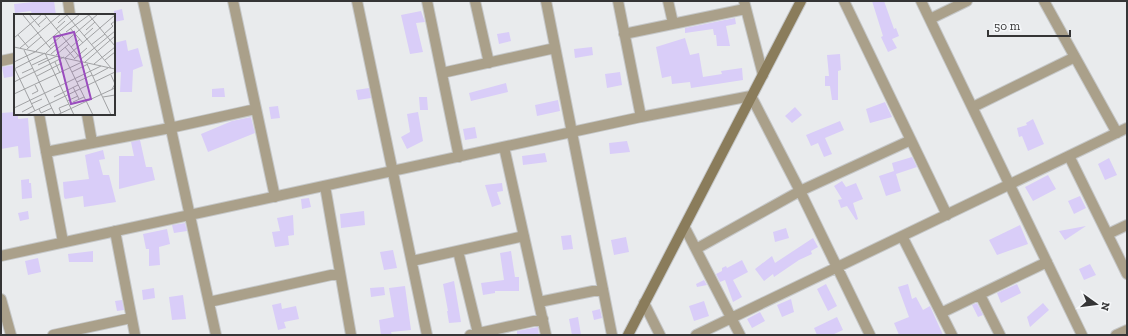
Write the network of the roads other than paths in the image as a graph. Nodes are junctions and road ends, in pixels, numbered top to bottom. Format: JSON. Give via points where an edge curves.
{"nodes":[{"id":1,"x":68,"y":1,"type":"edge"},
{"id":2,"x":143,"y":1,"type":"edge"},
{"id":3,"x":233,"y":1,"type":"edge"},
{"id":4,"x":357,"y":1,"type":"edge"},
{"id":5,"x":427,"y":1,"type":"edge"},
{"id":6,"x":475,"y":1,"type":"edge"},
{"id":7,"x":546,"y":1,"type":"edge"},
{"id":8,"x":618,"y":1,"type":"edge"},
{"id":9,"x":668,"y":1,"type":"edge"},
{"id":10,"x":802,"y":1,"type":"edge"},
{"id":11,"x":844,"y":1,"type":"edge"},
{"id":12,"x":921,"y":1,"type":"edge"},
{"id":13,"x":967,"y":1,"type":"edge"},
{"id":14,"x":1044,"y":1,"type":"edge"},
{"id":15,"x":744,"y":5,"type":"edge"},
{"id":16,"x":70,"y":14,"type":"edge"},
{"id":17,"x":930,"y":18,"type":"junction"},
{"id":18,"x":672,"y":23,"type":"junction"},
{"id":19,"x":624,"y":34,"type":"junction"},
{"id":20,"x":555,"y":48,"type":"junction"},
{"id":21,"x":1075,"y":57,"type":"junction"},
{"id":22,"x":14,"y":58,"type":"edge"},
{"id":23,"x":1,"y":61,"type":"edge"},
{"id":24,"x":489,"y":63,"type":"junction"},
{"id":25,"x":442,"y":73,"type":"junction"},
{"id":26,"x":763,"y":75,"type":"junction"},
{"id":27,"x":751,"y":96,"type":"junction"},
{"id":28,"x":973,"y":107,"type":"junction"},
{"id":29,"x":256,"y":109,"type":"junction"},
{"id":30,"x":39,"y":115,"type":"edge"},
{"id":31,"x":87,"y":115,"type":"edge"},
{"id":32,"x":641,"y":117,"type":"junction"},
{"id":33,"x":170,"y":128,"type":"junction"},
{"id":34,"x":1127,"y":128,"type":"edge"},
{"id":35,"x":572,"y":131,"type":"junction"},
{"id":36,"x":1117,"y":133,"type":"junction"},
{"id":37,"x":911,"y":140,"type":"junction"},
{"id":38,"x":92,"y":142,"type":"junction"},
{"id":39,"x":504,"y":147,"type":"junction"},
{"id":40,"x":46,"y":152,"type":"junction"},
{"id":41,"x":459,"y":156,"type":"junction"},
{"id":42,"x":1069,"y":156,"type":"junction"},
{"id":43,"x":393,"y":171,"type":"junction"},
{"id":44,"x":1011,"y":184,"type":"junction"},
{"id":45,"x":325,"y":186,"type":"junction"},
{"id":46,"x":800,"y":190,"type":"junction"},
{"id":47,"x":275,"y":197,"type":"junction"},
{"id":48,"x":190,"y":215,"type":"junction"},
{"id":49,"x":947,"y":215,"type":"junction"},
{"id":50,"x":1127,"y":225,"type":"edge"},
{"id":51,"x":685,"y":228,"type":"junction"},
{"id":52,"x":115,"y":231,"type":"junction"},
{"id":53,"x":1108,"y":234,"type":"junction"},
{"id":54,"x":524,"y":236,"type":"junction"},
{"id":55,"x":902,"y":236,"type":"junction"},
{"id":56,"x":63,"y":242,"type":"junction"},
{"id":57,"x":696,"y":249,"type":"junction"},
{"id":58,"x":458,"y":251,"type":"junction"},
{"id":59,"x":1,"y":256,"type":"edge"},
{"id":60,"x":412,"y":261,"type":"junction"},
{"id":61,"x":1048,"y":262,"type":"junction"},
{"id":62,"x":836,"y":267,"type":"junction"},
{"id":63,"x":340,"y":273,"type":"junction"},
{"id":64,"x":1127,"y":274,"type":"edge"},
{"id":65,"x":603,"y":289,"type":"junction"},
{"id":66,"x":980,"y":295,"type":"junction"},
{"id":67,"x":1,"y":300,"type":"edge"},
{"id":68,"x":209,"y":302,"type":"junction"},
{"id":69,"x":539,"y":302,"type":"junction"},
{"id":70,"x":644,"y":303,"type":"junction"},
{"id":71,"x":941,"y":313,"type":"junction"},
{"id":72,"x":131,"y":318,"type":"junction"},
{"id":73,"x":731,"y":318,"type":"junction"},
{"id":74,"x":543,"y":319,"type":"junction"},
{"id":75,"x":1127,"y":330,"type":"edge"},
{"id":76,"x":84,"y":332,"type":"edge"},
{"id":77,"x":497,"y":332,"type":"edge"},
{"id":78,"x":474,"y":334,"type":"edge"},
{"id":79,"x":11,"y":335,"type":"edge"},
{"id":80,"x":53,"y":335,"type":"edge"},
{"id":81,"x":135,"y":335,"type":"edge"},
{"id":82,"x":216,"y":335,"type":"edge"},
{"id":83,"x":351,"y":335,"type":"edge"},
{"id":84,"x":427,"y":335,"type":"edge"},
{"id":85,"x":546,"y":335,"type":"edge"},
{"id":86,"x":612,"y":335,"type":"edge"},
{"id":87,"x":628,"y":335,"type":"edge"},
{"id":88,"x":660,"y":335,"type":"edge"},
{"id":89,"x":696,"y":335,"type":"edge"},
{"id":90,"x":740,"y":335,"type":"edge"},
{"id":91,"x":870,"y":335,"type":"edge"},
{"id":92,"x":952,"y":335,"type":"edge"},
{"id":93,"x":1000,"y":335,"type":"edge"},
{"id":94,"x":1082,"y":335,"type":"edge"},
{"id":95,"x":1116,"y":335,"type":"edge"}],
"edges":[{"from":1,"to":16,"type":"street"},
{"from":2,"to":33,"type":"street"},
{"from":3,"to":29,"type":"street"},
{"from":4,"to":43,"type":"street"},
{"from":5,"to":25,"type":"street"},
{"from":6,"to":24,"type":"street"},
{"from":7,"to":20,"type":"street"},
{"from":8,"to":19,"type":"street"},
{"from":9,"to":18,"type":"street"},
{"from":10,"to":26,"type":"street"},
{"from":11,"to":37,"type":"street"},
{"from":12,"to":17,"type":"street"},
{"from":13,"to":17,"type":"street"},
{"from":14,"to":21,"type":"street"},
{"from":15,"to":18,"type":"street"},
{"from":15,"to":26,"type":"street"},
{"from":17,"to":28,"type":"street"},
{"from":18,"to":19,"type":"street"},
{"from":19,"to":32,"type":"street"},
{"from":20,"to":24,"type":"street"},
{"from":20,"to":35,"type":"street"},
{"from":21,"to":28,"type":"street"},
{"from":21,"to":36,"type":"street"},
{"from":22,"to":23,"type":"street"},
{"from":24,"to":25,"type":"street"},
{"from":25,"to":41,"type":"street"},
{"from":26,"to":27,"type":"street"},
{"from":27,"to":32,"type":"street"},
{"from":27,"to":46,"type":"street"},
{"from":27,"to":51,"type":"street"},
{"from":28,"to":44,"type":"street"},
{"from":29,"to":33,"type":"street"},
{"from":29,"to":47,"type":"street"},
{"from":30,"to":40,"type":"street"},
{"from":31,"to":38,"type":"street"},
{"from":32,"to":35,"type":"street"},
{"from":33,"to":38,"type":"street"},
{"from":33,"to":48,"type":"street"},
{"from":34,"to":36,"type":"street"},
{"from":35,"to":39,"type":"street"},
{"from":35,"to":65,"type":"street"},
{"from":36,"to":42,"type":"street"},
{"from":37,"to":46,"type":"street"},
{"from":37,"to":49,"type":"street"},
{"from":38,"to":40,"type":"street"},
{"from":39,"to":41,"type":"street"},
{"from":39,"to":54,"type":"street"},
{"from":40,"to":56,"type":"street"},
{"from":41,"to":43,"type":"street"},
{"from":42,"to":44,"type":"street"},
{"from":42,"to":53,"type":"street"},
{"from":43,"to":45,"type":"street"},
{"from":43,"to":60,"type":"street"},
{"from":44,"to":49,"type":"street"},
{"from":44,"to":61,"type":"street"},
{"from":45,"to":47,"type":"street"},
{"from":45,"to":63,"type":"street"},
{"from":46,"to":57,"type":"street"},
{"from":46,"to":62,"type":"street"},
{"from":47,"to":48,"type":"street"},
{"from":48,"to":52,"type":"street"},
{"from":48,"to":68,"type":"street"},
{"from":49,"to":55,"type":"street"},
{"from":50,"to":53,"type":"street"},
{"from":51,"to":57,"type":"street"},
{"from":51,"to":70,"type":"street"},
{"from":52,"to":56,"type":"street"},
{"from":52,"to":72,"type":"street"},
{"from":53,"to":64,"type":"street"},
{"from":54,"to":58,"type":"street"},
{"from":54,"to":69,"type":"street"},
{"from":55,"to":62,"type":"street"},
{"from":55,"to":71,"type":"street"},
{"from":56,"to":59,"type":"street"},
{"from":57,"to":73,"type":"street"},
{"from":58,"to":60,"type":"street"},
{"from":58,"to":78,"type":"street"},
{"from":60,"to":84,"type":"street"},
{"from":61,"to":66,"type":"street"},
{"from":61,"to":94,"type":"street"},
{"from":62,"to":73,"type":"street"},
{"from":62,"to":91,"type":"street"},
{"from":63,"to":68,"type":"street"},
{"from":63,"to":83,"type":"street"},
{"from":65,"to":69,"type":"street"},
{"from":65,"to":86,"type":"street"},
{"from":66,"to":71,"type":"street"},
{"from":66,"to":93,"type":"street"},
{"from":67,"to":79,"type":"street"},
{"from":68,"to":82,"type":"street"},
{"from":69,"to":74,"type":"street"},
{"from":70,"to":87,"type":"street"},
{"from":70,"to":88,"type":"street"},
{"from":71,"to":92,"type":"street"},
{"from":72,"to":76,"type":"street"},
{"from":72,"to":81,"type":"street"},
{"from":73,"to":89,"type":"street"},
{"from":73,"to":90,"type":"street"},
{"from":74,"to":77,"type":"street"},
{"from":74,"to":85,"type":"street"},
{"from":75,"to":95,"type":"street"},
{"from":76,"to":80,"type":"street"},
{"from":77,"to":78,"type":"street"}]}
